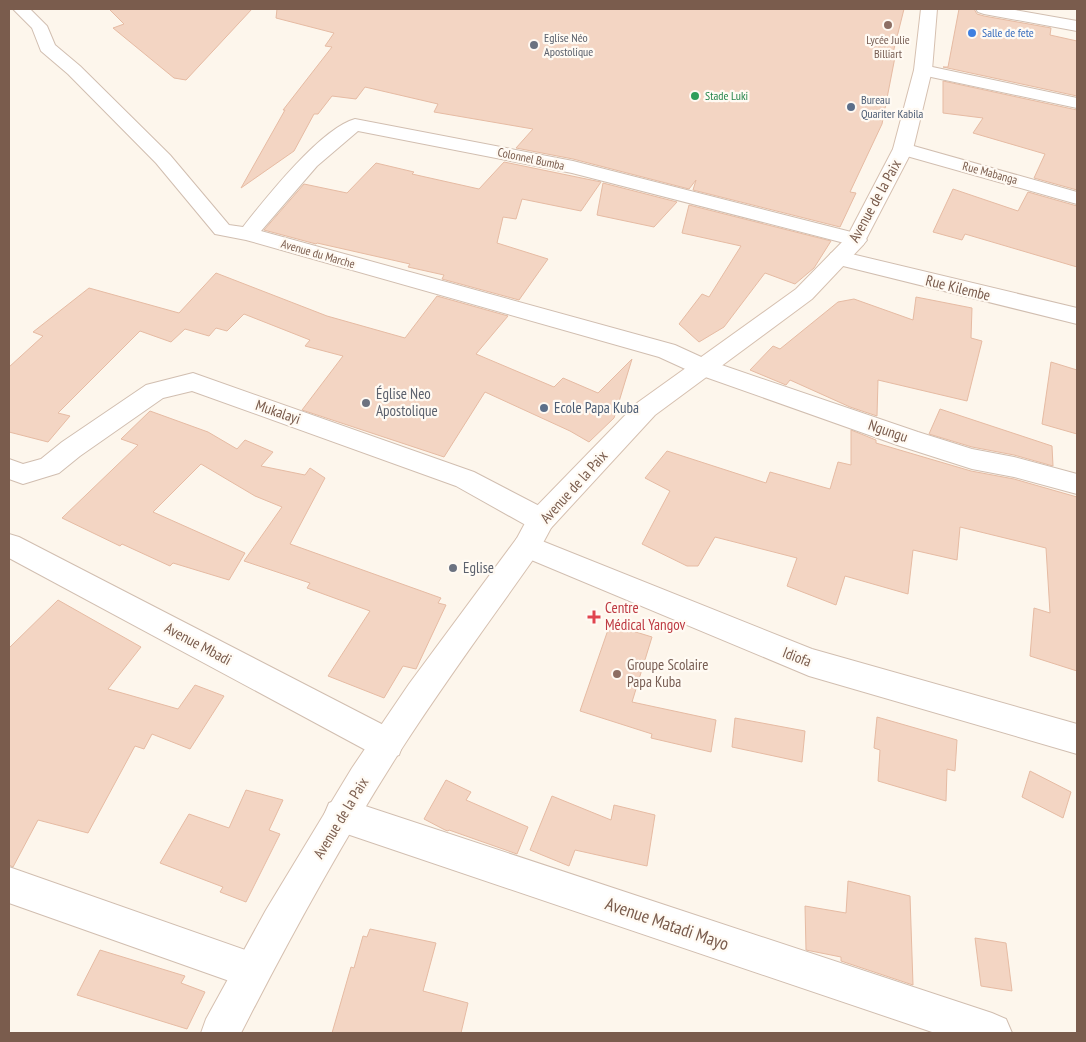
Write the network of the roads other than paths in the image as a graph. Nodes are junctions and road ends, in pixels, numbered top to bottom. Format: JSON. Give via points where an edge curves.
{"nodes":[{"id":1,"x":21,"y":9,"type":"edge"},
{"id":2,"x":929,"y":9,"type":"edge"},
{"id":3,"x":984,"y":9,"type":"edge"},
{"id":4,"x":1077,"y":26,"type":"edge"},
{"id":5,"x":924,"y":70,"type":"junction"},
{"id":6,"x":1077,"y":103,"type":"edge"},
{"id":7,"x":903,"y":149,"type":"junction"},
{"id":8,"x":1077,"y":198,"type":"edge"},
{"id":9,"x":248,"y":234,"type":"junction"},
{"id":10,"x":847,"y":249,"type":"junction"},
{"id":11,"x":1077,"y":316,"type":"edge"},
{"id":12,"x":702,"y":367,"type":"junction"},
{"id":13,"x":16,"y":472,"type":"edge"},
{"id":14,"x":1077,"y":484,"type":"edge"},
{"id":15,"x":541,"y":520,"type":"junction"},
{"id":16,"x":9,"y":544,"type":"edge"},
{"id":17,"x":527,"y":546,"type":"junction"},
{"id":18,"x":1077,"y":739,"type":"edge"},
{"id":19,"x":387,"y":744,"type":"junction"},
{"id":20,"x":341,"y":815,"type":"junction"},
{"id":21,"x":9,"y":885,"type":"edge"},
{"id":22,"x":252,"y":970,"type":"junction"},
{"id":23,"x":220,"y":1033,"type":"edge"},
{"id":24,"x":992,"y":1033,"type":"edge"}],
"edges":[{"from":1,"to":9,"type":"street","name":"Avenue du Marche","via":[[44,33],[47,47],[163,159],[222,230]]},
{"from":2,"to":5,"type":"street","name":"Avenue de la Paix"},
{"from":3,"to":4,"type":"street"},
{"from":5,"to":6,"type":"street"},
{"from":5,"to":7,"type":"street","name":"Avenue de la Paix"},
{"from":7,"to":8,"type":"street","name":"Rue Mabanga"},
{"from":7,"to":10,"type":"street","name":"Avenue de la Paix"},
{"from":9,"to":10,"type":"street","name":"Colonnel Bumba","via":[[305,164],[333,139],[356,125],[574,167]]},
{"from":9,"to":12,"type":"street","name":"Avenue du Marche","via":[[667,351]]},
{"from":10,"to":11,"type":"street","name":"Rue Kilembe"},
{"from":10,"to":12,"type":"street","name":"Avenue de la Paix","via":[[804,294]]},
{"from":12,"to":14,"type":"street","name":"Ngungu","via":[[972,459]]},
{"from":12,"to":15,"type":"street","name":"Avenue de la Paix","via":[[646,409]]},
{"from":13,"to":15,"type":"street","name":"Mukalayi","via":[[50,466],[155,391],[193,382],[465,479]]},
{"from":15,"to":17,"type":"street","name":"Avenue de la Paix"},
{"from":16,"to":19,"type":"street","name":"Avenue Mbadi"},
{"from":17,"to":18,"type":"street","name":"Idiofa","via":[[809,662]]},
{"from":17,"to":19,"type":"street","name":"Avenue de la Paix"},
{"from":19,"to":20,"type":"street","name":"Avenue de la Paix"},
{"from":20,"to":22,"type":"street","name":"Avenue de la Paix"},
{"from":20,"to":24,"type":"street","name":"Avenue Matadi Mayo"},
{"from":21,"to":22,"type":"street"},
{"from":22,"to":23,"type":"street","name":"Avenue de la Paix"}]}
